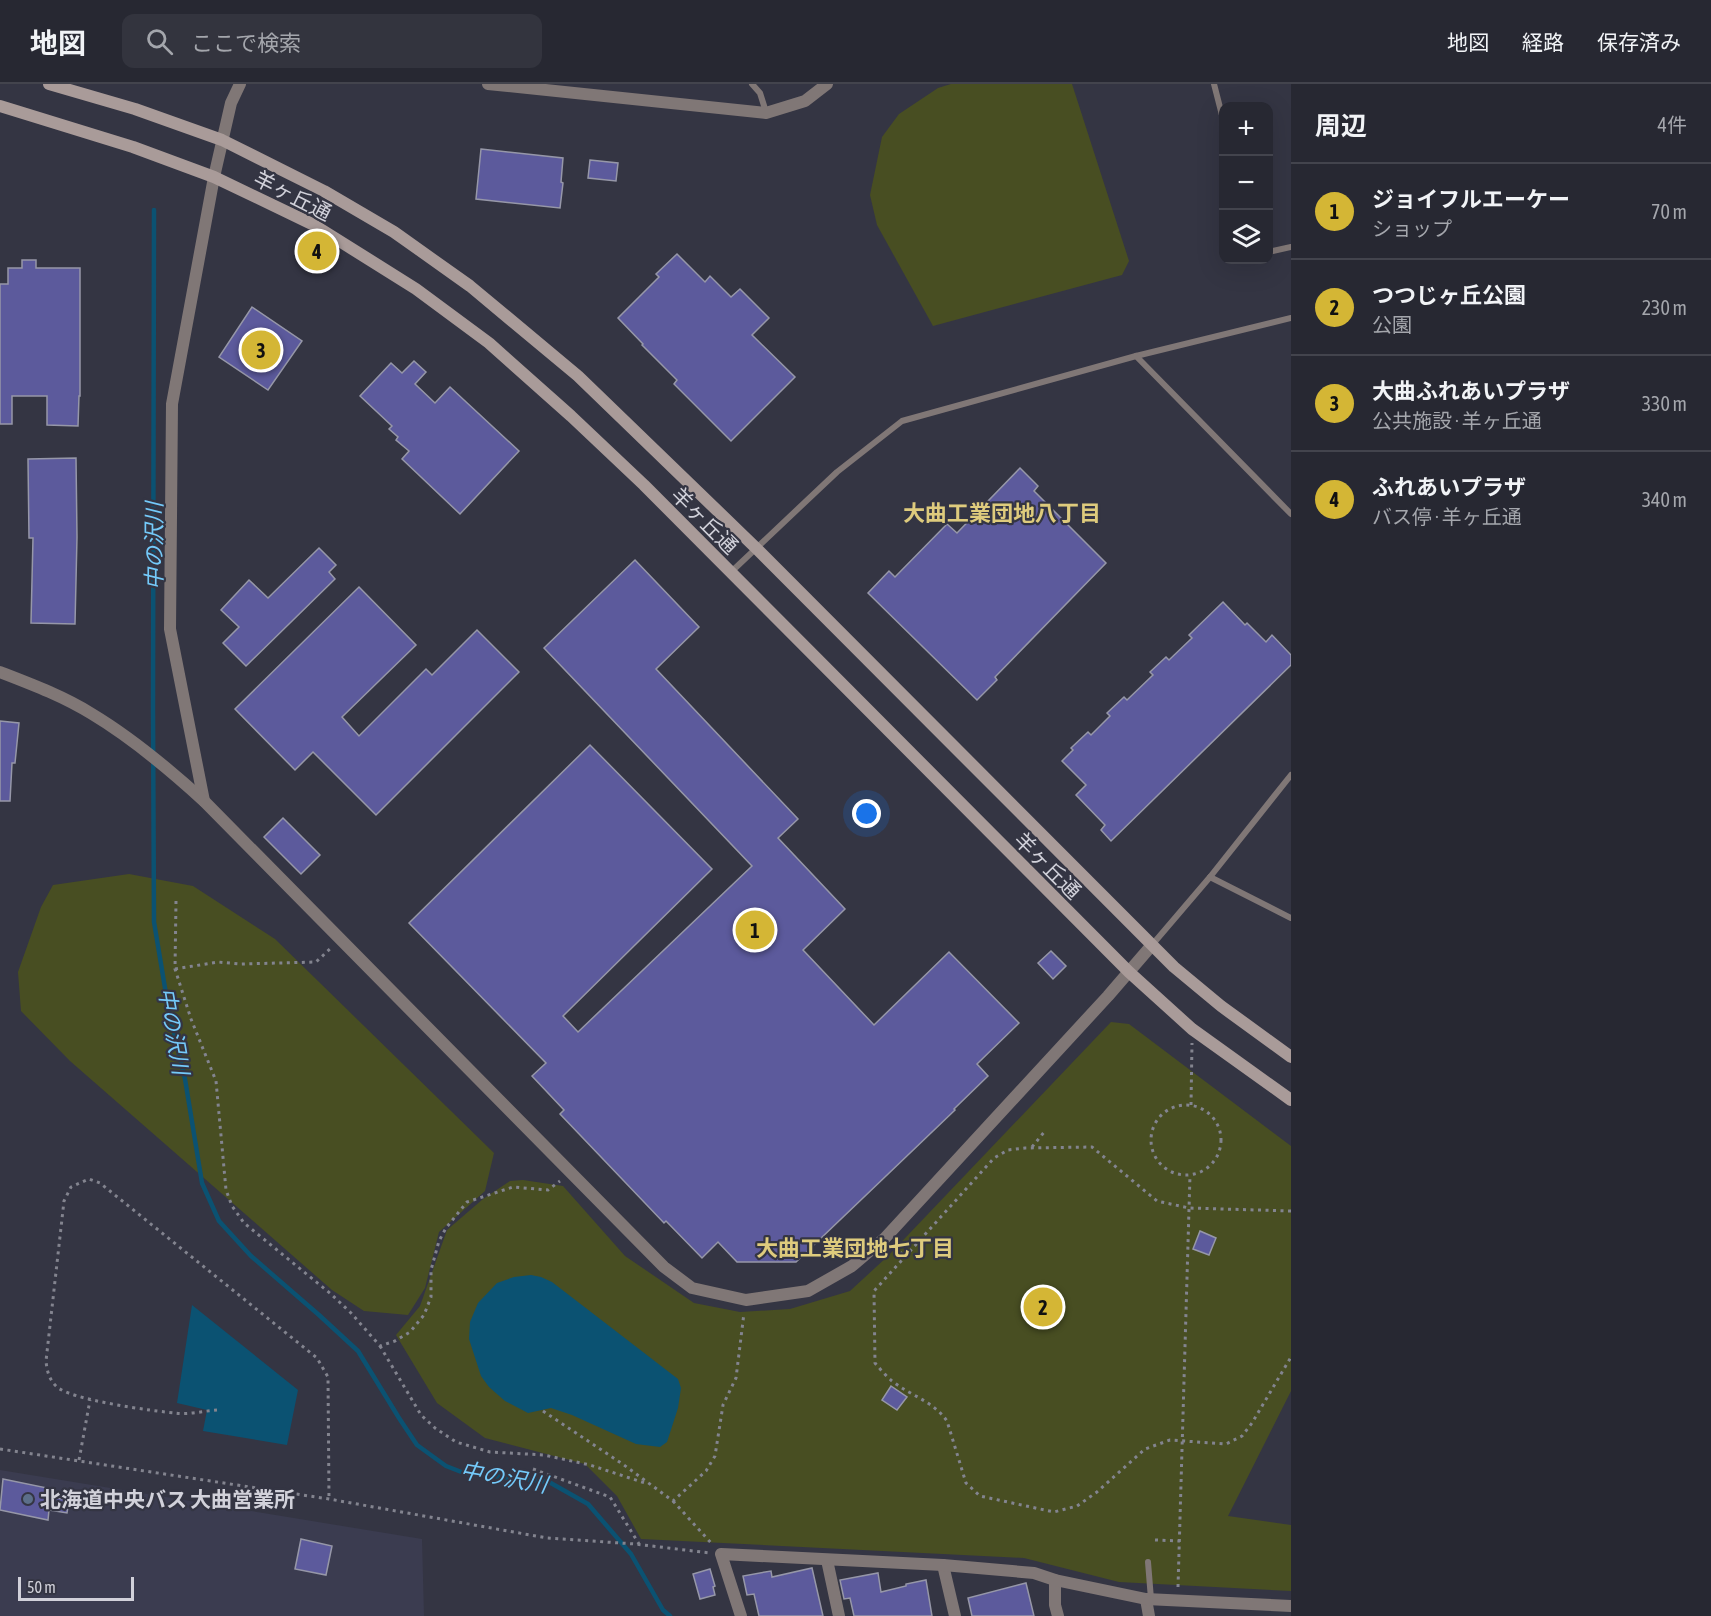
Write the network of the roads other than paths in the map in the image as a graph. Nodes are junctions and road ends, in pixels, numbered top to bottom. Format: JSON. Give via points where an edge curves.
{"nodes":[{"id":1,"x":49,"y":84,"type":"edge"},
{"id":2,"x":240,"y":84,"type":"edge"},
{"id":3,"x":488,"y":84,"type":"edge"},
{"id":4,"x":752,"y":84,"type":"edge"},
{"id":5,"x":827,"y":84,"type":"edge"},
{"id":6,"x":1214,"y":84,"type":"edge"},
{"id":7,"x":1219,"y":104,"type":"edge"},
{"id":8,"x":0,"y":106,"type":"edge"},
{"id":9,"x":766,"y":113,"type":"junction"},
{"id":10,"x":222,"y":140,"type":"junction"},
{"id":11,"x":214,"y":177,"type":"junction"},
{"id":12,"x":1291,"y":247,"type":"edge"},
{"id":13,"x":1273,"y":251,"type":"edge"},
{"id":14,"x":1291,"y":318,"type":"edge"},
{"id":15,"x":1136,"y":356,"type":"junction"},
{"id":16,"x":1291,"y":514,"type":"edge"},
{"id":17,"x":757,"y":549,"type":"junction"},
{"id":18,"x":730,"y":573,"type":"junction"},
{"id":19,"x":0,"y":672,"type":"edge"},
{"id":20,"x":1291,"y":775,"type":"edge"},
{"id":21,"x":204,"y":801,"type":"junction"},
{"id":22,"x":1210,"y":877,"type":"junction"},
{"id":23,"x":1291,"y":918,"type":"edge"},
{"id":24,"x":1152,"y":945,"type":"junction"},
{"id":25,"x":1129,"y":972,"type":"junction"},
{"id":26,"x":1291,"y":1057,"type":"edge"},
{"id":27,"x":1291,"y":1100,"type":"edge"},
{"id":28,"x":827,"y":1560,"type":"junction"},
{"id":29,"x":1148,"y":1562,"type":"dead end"},
{"id":30,"x":944,"y":1565,"type":"junction"},
{"id":31,"x":1055,"y":1580,"type":"junction"},
{"id":32,"x":1149,"y":1599,"type":"junction"},
{"id":33,"x":1238,"y":1603,"type":"junction"},
{"id":34,"x":1291,"y":1606,"type":"edge"},
{"id":35,"x":741,"y":1616,"type":"edge"},
{"id":36,"x":839,"y":1616,"type":"edge"},
{"id":37,"x":955,"y":1616,"type":"edge"},
{"id":38,"x":1058,"y":1616,"type":"edge"},
{"id":39,"x":1149,"y":1616,"type":"edge"},
{"id":40,"x":1241,"y":1616,"type":"edge"}],
"edges":[{"from":1,"to":10,"type":"main road","name":"羊ヶ丘通"},
{"from":2,"to":10,"type":"street"},
{"from":3,"to":9,"type":"street"},
{"from":4,"to":9,"type":"lane","via":[[760,93]]},
{"from":5,"to":9,"type":"street","via":[[805,101]]},
{"from":6,"to":7,"type":"lane"},
{"from":8,"to":11,"type":"main road","name":"羊ヶ丘通"},
{"from":10,"to":11,"type":"street"},
{"from":10,"to":17,"type":"main road","name":"羊ヶ丘通","via":[[324,191],[394,232],[470,286],[578,376]]},
{"from":11,"to":18,"type":"main road","name":"羊ヶ丘通","via":[[314,225],[416,289],[489,343],[620,462]]},
{"from":11,"to":21,"type":"street","via":[[172,404],[170,629]]},
{"from":12,"to":13,"type":"lane"},
{"from":14,"to":15,"type":"lane"},
{"from":15,"to":16,"type":"lane"},
{"from":15,"to":17,"type":"lane","via":[[902,421],[837,472]]},
{"from":17,"to":18,"type":"lane"},
{"from":17,"to":24,"type":"main road","name":"羊ヶ丘通"},
{"from":18,"to":25,"type":"main road","name":"羊ヶ丘通"},
{"from":19,"to":21,"type":"street","via":[[90,712]]},
{"from":20,"to":22,"type":"lane"},
{"from":21,"to":25,"type":"street","via":[[664,1267],[692,1288],[746,1300],[808,1291],[852,1266],[885,1238]]},
{"from":22,"to":23,"type":"lane"},
{"from":22,"to":24,"type":"lane"},
{"from":24,"to":25,"type":"street"},
{"from":24,"to":26,"type":"main road","name":"羊ヶ丘通","via":[[1221,1006]]},
{"from":25,"to":27,"type":"main road","name":"羊ヶ丘通","via":[[1192,1029]]},
{"from":28,"to":30,"type":"street"},
{"from":28,"to":35,"type":"street","via":[[721,1554]]},
{"from":28,"to":36,"type":"street"},
{"from":29,"to":32,"type":"lane"},
{"from":30,"to":31,"type":"street","via":[[1034,1573]]},
{"from":30,"to":37,"type":"street"},
{"from":31,"to":32,"type":"street"},
{"from":31,"to":38,"type":"street"},
{"from":32,"to":33,"type":"street"},
{"from":32,"to":39,"type":"street"},
{"from":33,"to":34,"type":"street"},
{"from":33,"to":40,"type":"street"}]}
